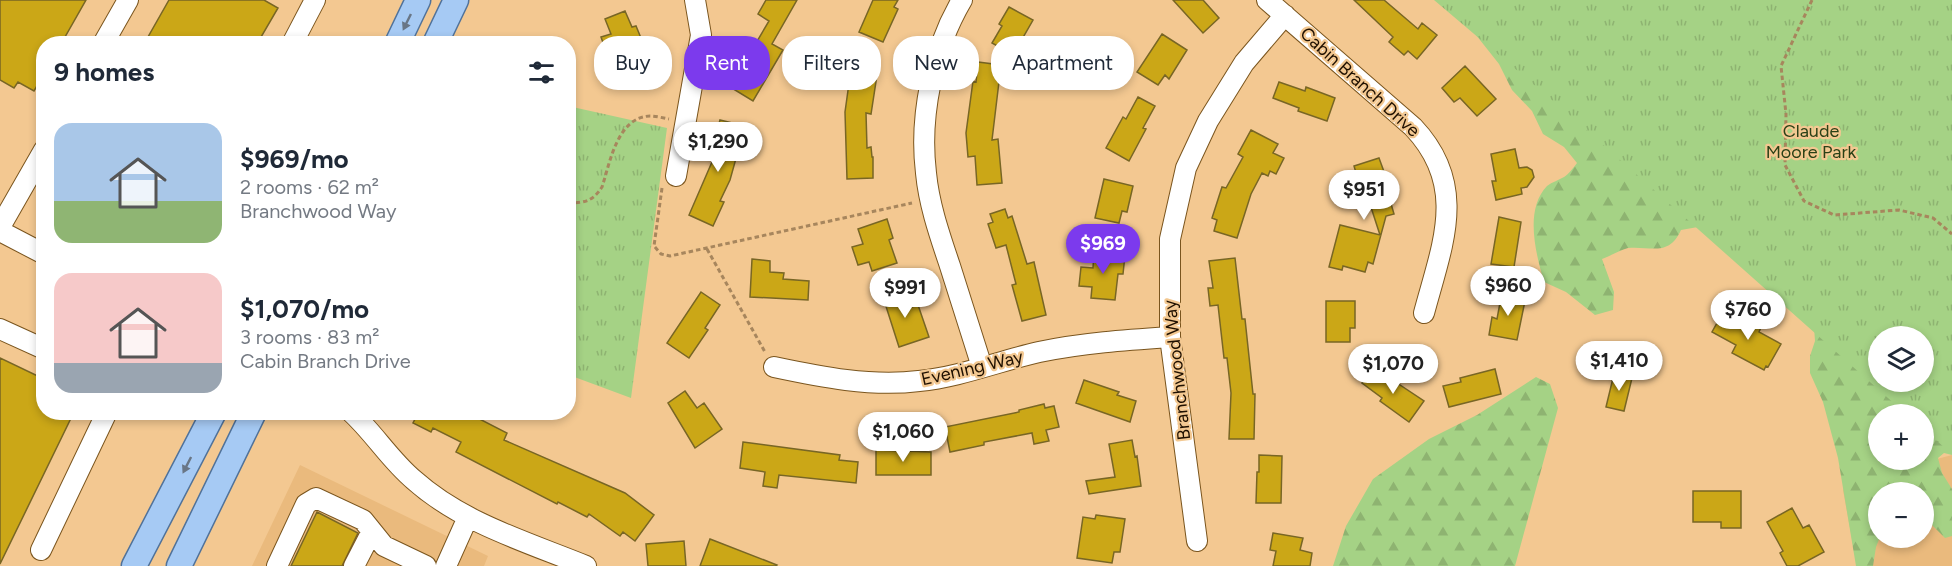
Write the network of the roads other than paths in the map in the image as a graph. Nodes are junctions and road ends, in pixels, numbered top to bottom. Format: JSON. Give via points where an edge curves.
{"nodes":[{"id":1,"x":128,"y":0,"type":"edge"},
{"id":2,"x":316,"y":0,"type":"edge"},
{"id":3,"x":418,"y":0,"type":"edge"},
{"id":4,"x":456,"y":0,"type":"edge"},
{"id":5,"x":695,"y":0,"type":"edge"},
{"id":6,"x":962,"y":0,"type":"edge"},
{"id":7,"x":1267,"y":0,"type":"edge"},
{"id":8,"x":1285,"y":15,"type":"junction"},
{"id":9,"x":108,"y":36,"type":"edge"},
{"id":10,"x":296,"y":36,"type":"edge"},
{"id":11,"x":401,"y":36,"type":"edge"},
{"id":12,"x":439,"y":36,"type":"edge"},
{"id":13,"x":36,"y":164,"type":"edge"},
{"id":14,"x":669,"y":182,"type":"road end"},
{"id":15,"x":0,"y":229,"type":"edge"},
{"id":16,"x":36,"y":249,"type":"edge"},
{"id":17,"x":1424,"y":313,"type":"dead end"},
{"id":18,"x":0,"y":329,"type":"edge"},
{"id":19,"x":1170,"y":338,"type":"junction"},
{"id":20,"x":36,"y":346,"type":"edge"},
{"id":21,"x":774,"y":367,"type":"road end"},
{"id":22,"x":982,"y":367,"type":"junction"},
{"id":23,"x":103,"y":420,"type":"edge"},
{"id":24,"x":209,"y":420,"type":"edge"},
{"id":25,"x":250,"y":420,"type":"edge"},
{"id":26,"x":358,"y":420,"type":"edge"},
{"id":27,"x":468,"y":517,"type":"junction"},
{"id":28,"x":372,"y":531,"type":"junction"},
{"id":29,"x":1197,"y":541,"type":"dead end"},
{"id":30,"x":41,"y":550,"type":"dead end"},
{"id":31,"x":134,"y":566,"type":"edge"},
{"id":32,"x":179,"y":566,"type":"edge"},
{"id":33,"x":277,"y":566,"type":"edge"},
{"id":34,"x":354,"y":566,"type":"edge"},
{"id":35,"x":426,"y":566,"type":"edge"},
{"id":36,"x":446,"y":566,"type":"edge"},
{"id":37,"x":586,"y":566,"type":"edge"}],
"edges":[{"from":1,"to":9,"type":"street"},
{"from":2,"to":10,"type":"street"},
{"from":3,"to":11,"type":"main road","one_way":true},
{"from":4,"to":12,"type":"main road"},
{"from":5,"to":14,"type":"street","via":[[701,35]]},
{"from":6,"to":22,"type":"street","via":[[942,43],[930,88],[924,134],[926,173],[937,227]]},
{"from":7,"to":8,"type":"street","name":"Cabin Branch Drive"},
{"from":8,"to":17,"type":"street","name":"Cabin Branch Drive","via":[[1413,127],[1428,143],[1443,174],[1448,204],[1445,235]]},
{"from":8,"to":19,"type":"street","name":"Branchwood Way","via":[[1244,63],[1208,121],[1186,168],[1170,239]]},
{"from":13,"to":15,"type":"street"},
{"from":15,"to":16,"type":"street"},
{"from":18,"to":20,"type":"street"},
{"from":19,"to":22,"type":"street","name":"Evening Way","via":[[1080,345]]},
{"from":19,"to":29,"type":"street","name":"Branchwood Way"},
{"from":21,"to":22,"type":"street","name":"Evening Way","via":[[883,383],[952,376]]},
{"from":23,"to":30,"type":"street"},
{"from":24,"to":31,"type":"main road","one_way":true},
{"from":25,"to":32,"type":"main road"},
{"from":26,"to":27,"type":"street","via":[[413,480]]},
{"from":27,"to":36,"type":"street"},
{"from":27,"to":37,"type":"street"},
{"from":28,"to":33,"type":"street","via":[[363,520],[316,498],[306,504]]},
{"from":28,"to":34,"type":"street"},
{"from":28,"to":35,"type":"street","via":[[384,546]]}]}
